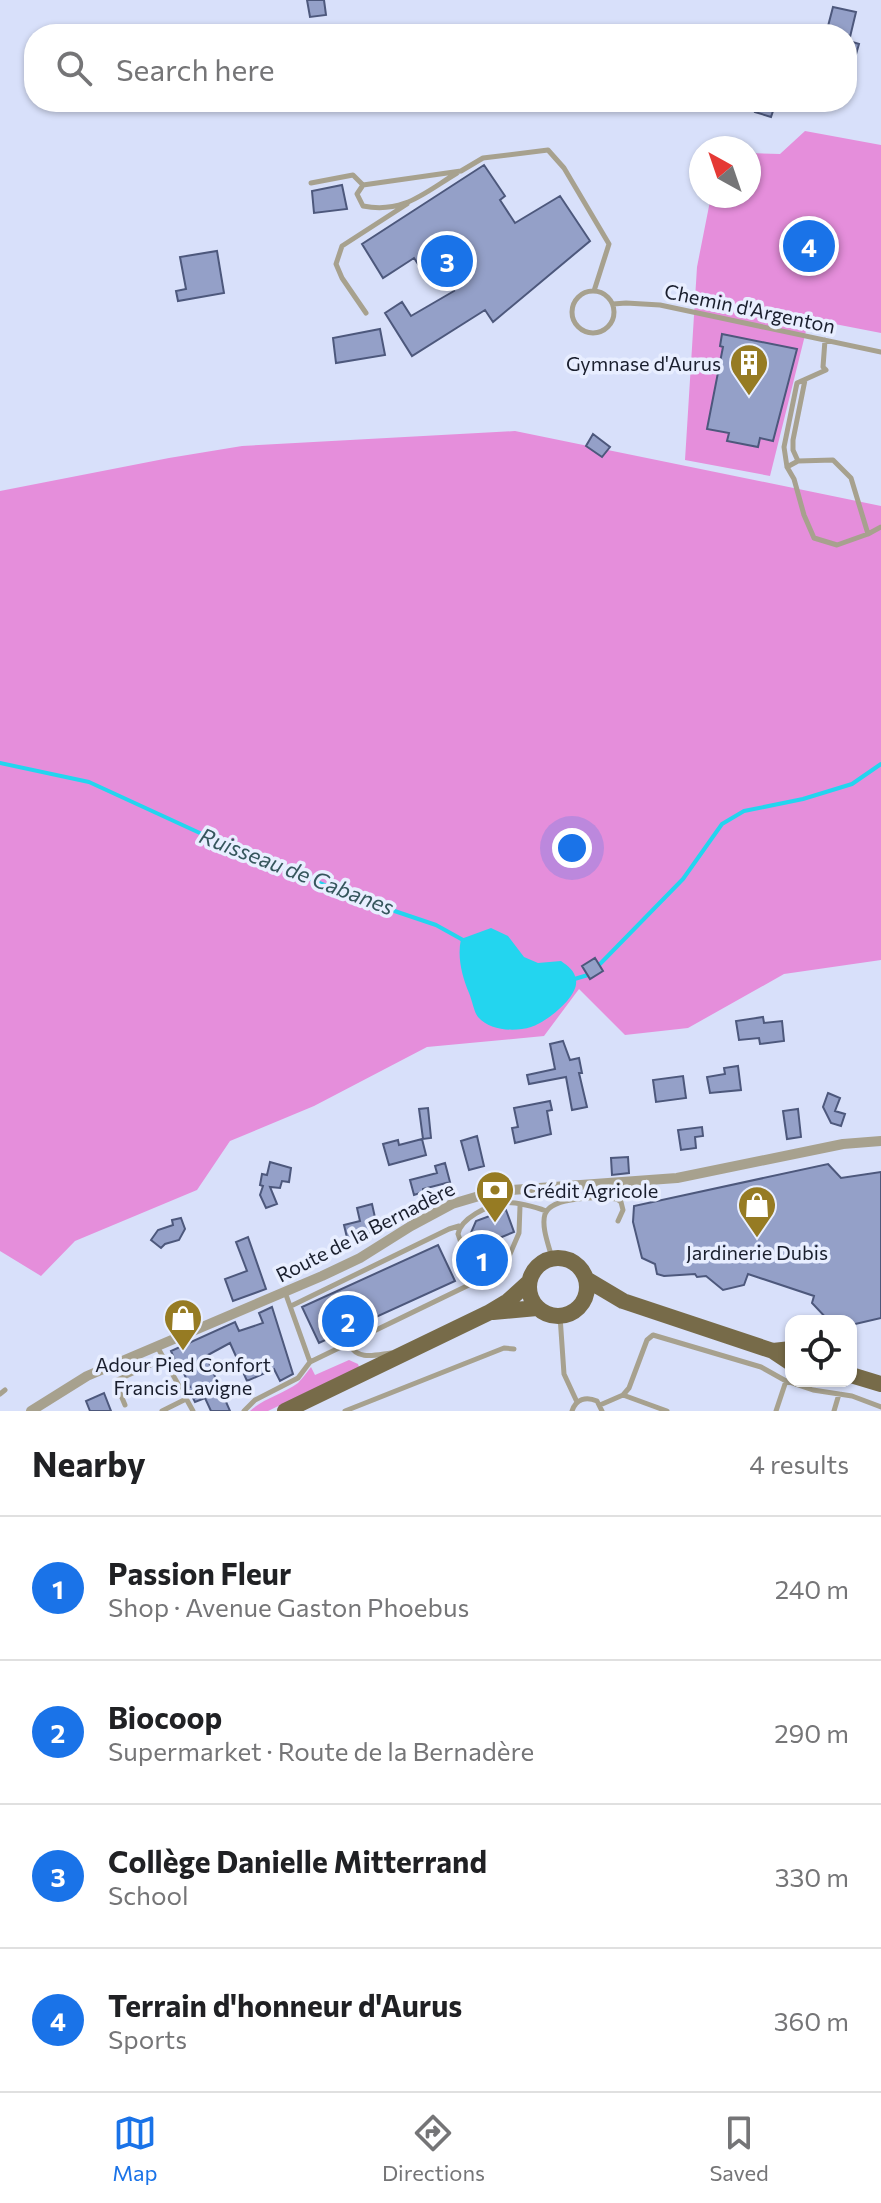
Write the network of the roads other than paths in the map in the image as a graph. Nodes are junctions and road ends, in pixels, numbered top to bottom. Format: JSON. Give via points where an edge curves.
{"nodes":[{"id":1,"x":461,"y":171,"type":"junction"},
{"id":2,"x":311,"y":183,"type":"dead end"},
{"id":3,"x":363,"y":185,"type":"junction"},
{"id":4,"x":407,"y":204,"type":"junction"},
{"id":5,"x":594,"y":291,"type":"junction"},
{"id":6,"x":613,"y":304,"type":"junction"},
{"id":7,"x":366,"y":313,"type":"dead end"},
{"id":8,"x":825,"y":340,"type":"junction"},
{"id":9,"x":881,"y":352,"type":"edge"},
{"id":10,"x":805,"y":379,"type":"junction"},
{"id":11,"x":798,"y":461,"type":"junction"},
{"id":12,"x":787,"y":467,"type":"junction"},
{"id":13,"x":881,"y":527,"type":"edge"},
{"id":14,"x":868,"y":534,"type":"junction"},
{"id":15,"x":881,"y":1141,"type":"edge"},
{"id":16,"x":520,"y":1206,"type":"junction"},
{"id":17,"x":546,"y":1211,"type":"junction"},
{"id":18,"x":618,"y":1221,"type":"dead end"},
{"id":19,"x":459,"y":1226,"type":"junction"},
{"id":20,"x":552,"y":1258,"type":"junction"},
{"id":21,"x":586,"y":1279,"type":"junction"},
{"id":22,"x":529,"y":1282,"type":"junction"},
{"id":23,"x":475,"y":1283,"type":"junction"},
{"id":24,"x":285,"y":1292,"type":"junction"},
{"id":25,"x":623,"y":1301,"type":"junction"},
{"id":26,"x":583,"y":1302,"type":"junction"},
{"id":27,"x":291,"y":1306,"type":"junction"},
{"id":28,"x":537,"y":1308,"type":"junction"},
{"id":29,"x":488,"y":1313,"type":"junction"},
{"id":30,"x":560,"y":1316,"type":"junction"},
{"id":31,"x":349,"y":1344,"type":"junction"},
{"id":32,"x":157,"y":1347,"type":"junction"},
{"id":33,"x":514,"y":1349,"type":"dead end"},
{"id":34,"x":785,"y":1350,"type":"edge"},
{"id":35,"x":773,"y":1351,"type":"junction"},
{"id":36,"x":404,"y":1352,"type":"junction"},
{"id":37,"x":164,"y":1359,"type":"junction"},
{"id":38,"x":785,"y":1359,"type":"edge"},
{"id":39,"x":310,"y":1362,"type":"junction"},
{"id":40,"x":110,"y":1367,"type":"junction"},
{"id":41,"x":857,"y":1377,"type":"edge"},
{"id":42,"x":785,"y":1380,"type":"edge"},
{"id":43,"x":115,"y":1381,"type":"junction"},
{"id":44,"x":785,"y":1384,"type":"edge"},
{"id":45,"x":881,"y":1384,"type":"edge"},
{"id":46,"x":810,"y":1387,"type":"edge"},
{"id":47,"x":839,"y":1394,"type":"junction"},
{"id":48,"x":623,"y":1395,"type":"junction"},
{"id":49,"x":186,"y":1399,"type":"junction"},
{"id":50,"x":577,"y":1402,"type":"junction"},
{"id":51,"x":125,"y":1405,"type":"dead end"},
{"id":52,"x":881,"y":1407,"type":"edge"},
{"id":53,"x":601,"y":1408,"type":"edge"},
{"id":54,"x":31,"y":1411,"type":"edge"},
{"id":55,"x":162,"y":1411,"type":"edge"},
{"id":56,"x":193,"y":1411,"type":"edge"},
{"id":57,"x":244,"y":1411,"type":"edge"},
{"id":58,"x":285,"y":1411,"type":"edge"},
{"id":59,"x":345,"y":1411,"type":"edge"},
{"id":60,"x":572,"y":1411,"type":"edge"},
{"id":61,"x":667,"y":1411,"type":"edge"},
{"id":62,"x":776,"y":1411,"type":"edge"},
{"id":63,"x":834,"y":1411,"type":"edge"}],
"edges":[{"from":1,"to":3,"type":"lane"},
{"from":1,"to":4,"type":"lane"},
{"from":1,"to":5,"type":"lane","via":[[483,158],[548,150],[609,244]]},
{"from":2,"to":3,"type":"lane","via":[[353,175]]},
{"from":3,"to":4,"type":"lane","via":[[357,194],[363,206]]},
{"from":4,"to":7,"type":"lane","via":[[342,246],[336,264]]},
{"from":5,"to":6,"type":"lane"},
{"from":5,"to":6,"type":"lane","via":[[581,295],[573,306],[573,320],[583,331],[604,331],[613,319]]},
{"from":6,"to":8,"type":"lane","name":"Chemin d'Argenton","via":[[660,305]]},
{"from":8,"to":9,"type":"lane","name":"Chemin d'Argenton"},
{"from":8,"to":10,"type":"lane","via":[[826,370]]},
{"from":10,"to":11,"type":"lane","via":[[793,440]]},
{"from":10,"to":12,"type":"lane","via":[[797,383],[785,441]]},
{"from":11,"to":12,"type":"lane"},
{"from":11,"to":14,"type":"lane","via":[[833,460],[851,478]]},
{"from":12,"to":14,"type":"lane","via":[[814,538],[837,545]]},
{"from":13,"to":14,"type":"lane"},
{"from":15,"to":24,"type":"street","name":"Route de la Bernadère","via":[[677,1178],[496,1191],[452,1204],[360,1258]]},
{"from":16,"to":17,"type":"lane"},
{"from":16,"to":19,"type":"lane","via":[[504,1203]]},
{"from":16,"to":23,"type":"lane","via":[[519,1233],[504,1268]]},
{"from":17,"to":18,"type":"lane","via":[[569,1200],[611,1198],[623,1206]]},
{"from":17,"to":20,"type":"lane"},
{"from":19,"to":23,"type":"lane"},
{"from":19,"to":27,"type":"lane"},
{"from":20,"to":21,"type":"main road","via":[[569,1260]]},
{"from":20,"to":22,"type":"main road","via":[[537,1266]]},
{"from":21,"to":25,"type":"main road"},
{"from":21,"to":26,"type":"main road"},
{"from":22,"to":28,"type":"main road"},
{"from":22,"to":29,"type":"main road"},
{"from":23,"to":31,"type":"lane"},
{"from":24,"to":27,"type":"lane"},
{"from":24,"to":32,"type":"street","name":"Route de la Bernadère"},
{"from":25,"to":26,"type":"main road"},
{"from":25,"to":35,"type":"main road"},
{"from":26,"to":30,"type":"main road"},
{"from":27,"to":39,"type":"lane"},
{"from":28,"to":29,"type":"main road"},
{"from":28,"to":30,"type":"main road"},
{"from":29,"to":36,"type":"main road"},
{"from":30,"to":50,"type":"lane","via":[[564,1374]]},
{"from":31,"to":36,"type":"lane","via":[[364,1356]]},
{"from":31,"to":39,"type":"lane"},
{"from":32,"to":37,"type":"lane"},
{"from":32,"to":40,"type":"street","name":"Route de la Bernadère"},
{"from":33,"to":59,"type":"lane","via":[[504,1348]]},
{"from":34,"to":35,"type":"main road"},
{"from":35,"to":38,"type":"main road"},
{"from":36,"to":58,"type":"main road"},
{"from":37,"to":43,"type":"lane"},
{"from":37,"to":49,"type":"lane"},
{"from":39,"to":57,"type":"lane","via":[[298,1378]]},
{"from":40,"to":43,"type":"lane"},
{"from":40,"to":54,"type":"street","name":"Route de la Bernadère"},
{"from":41,"to":45,"type":"main road"},
{"from":42,"to":48,"type":"lane","via":[[761,1367],[653,1335]]},
{"from":43,"to":51,"type":"lane"},
{"from":44,"to":62,"type":"lane"},
{"from":46,"to":47,"type":"lane"},
{"from":47,"to":52,"type":"lane"},
{"from":47,"to":63,"type":"lane"},
{"from":48,"to":53,"type":"lane"},
{"from":48,"to":61,"type":"lane"},
{"from":49,"to":55,"type":"lane"},
{"from":49,"to":56,"type":"lane"},
{"from":50,"to":53,"type":"lane","via":[[592,1399]]},
{"from":50,"to":60,"type":"lane"}]}
